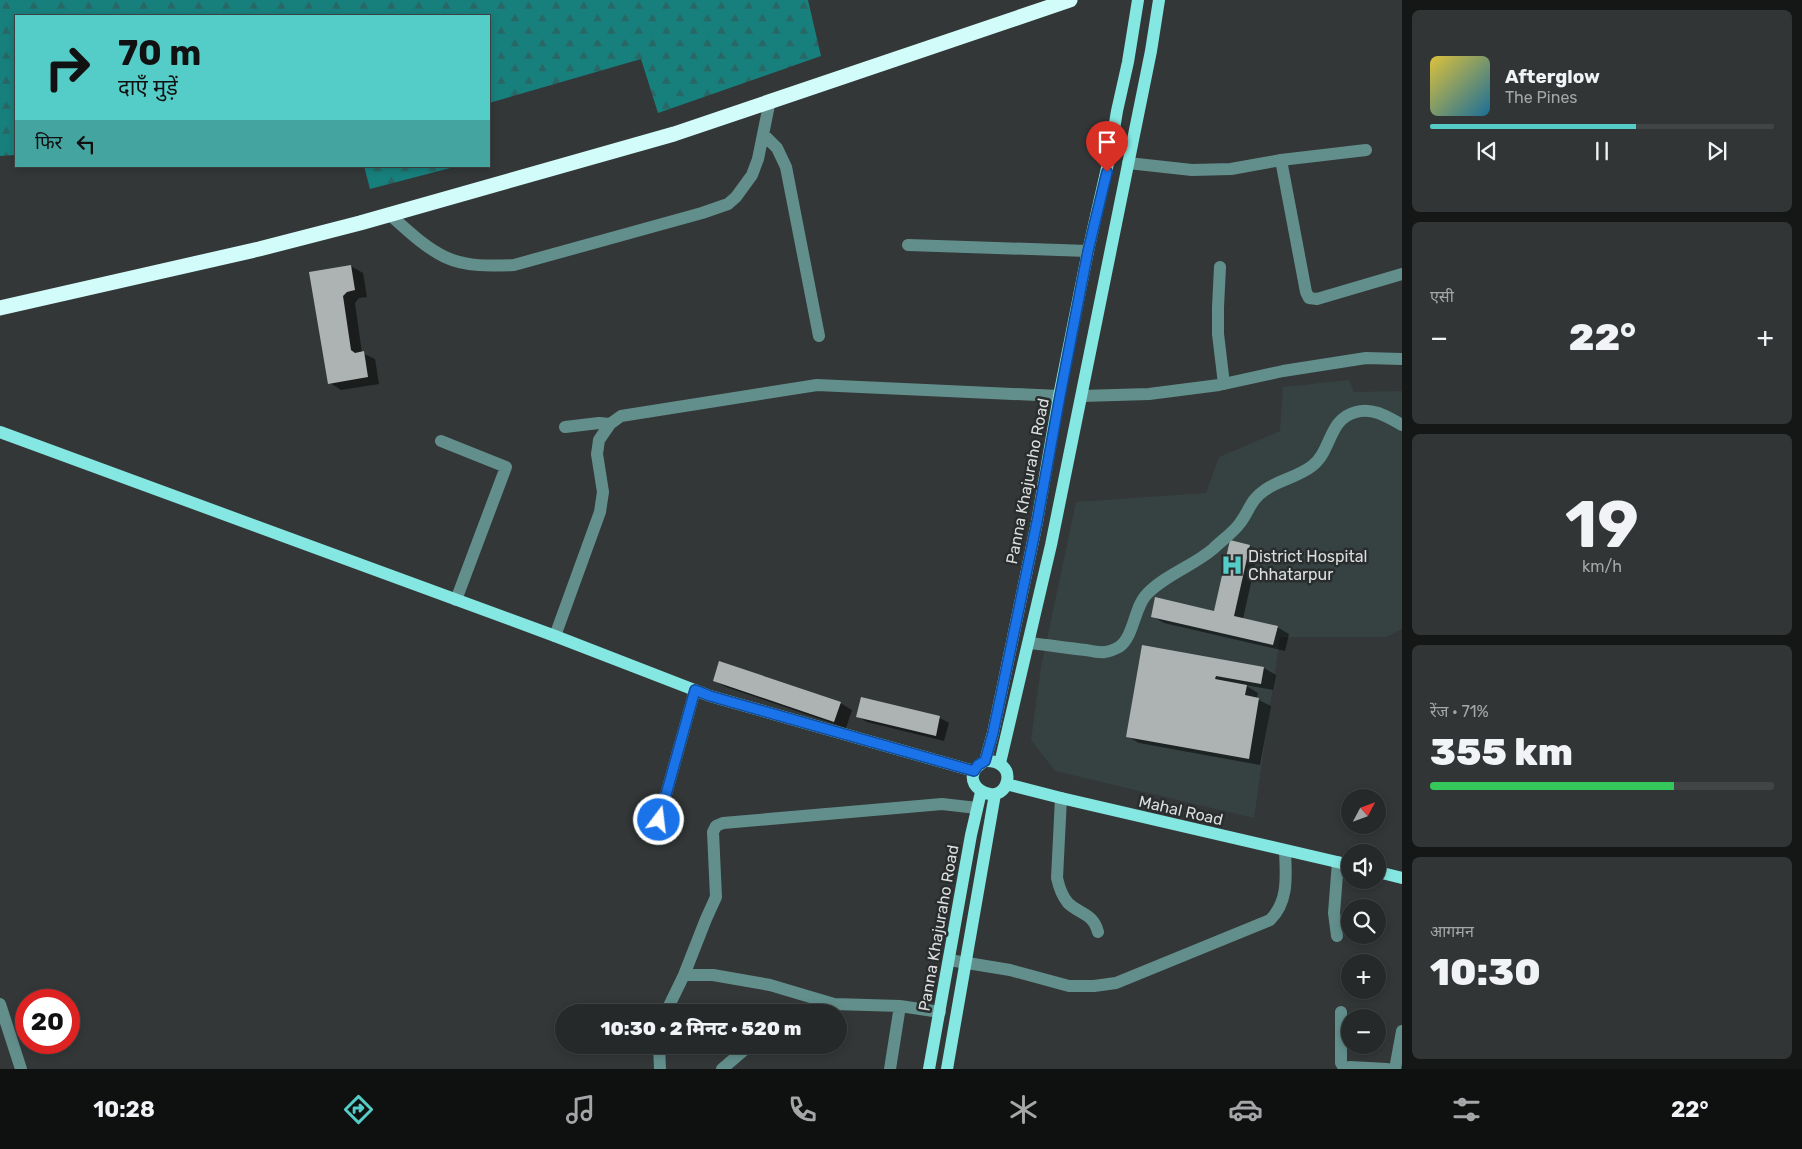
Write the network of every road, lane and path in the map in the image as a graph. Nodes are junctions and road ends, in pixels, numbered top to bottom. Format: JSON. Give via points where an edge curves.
{"nodes":[{"id":1,"x":1070,"y":0,"type":"edge"},
{"id":2,"x":1138,"y":0,"type":"edge"},
{"id":3,"x":1159,"y":0,"type":"edge"},
{"id":4,"x":770,"y":100,"type":"junction"},
{"id":5,"x":764,"y":135,"type":"junction"},
{"id":6,"x":1366,"y":150,"type":"dead end"},
{"id":7,"x":1281,"y":160,"type":"junction"},
{"id":8,"x":1128,"y":163,"type":"junction"},
{"id":9,"x":390,"y":214,"type":"junction"},
{"id":10,"x":908,"y":245,"type":"dead end"},
{"id":11,"x":1088,"y":251,"type":"junction"},
{"id":12,"x":1220,"y":267,"type":"dead end"},
{"id":13,"x":1402,"y":274,"type":"edge"},
{"id":14,"x":0,"y":308,"type":"edge"},
{"id":15,"x":819,"y":336,"type":"dead end"},
{"id":16,"x":1402,"y":360,"type":"edge"},
{"id":17,"x":1224,"y":384,"type":"junction"},
{"id":18,"x":1060,"y":396,"type":"junction"},
{"id":19,"x":1082,"y":396,"type":"junction"},
{"id":20,"x":610,"y":424,"type":"junction"},
{"id":21,"x":1402,"y":425,"type":"edge"},
{"id":22,"x":565,"y":427,"type":"dead end"},
{"id":23,"x":0,"y":432,"type":"edge"},
{"id":24,"x":441,"y":441,"type":"dead end"},
{"id":25,"x":456,"y":600,"type":"junction"},
{"id":26,"x":555,"y":636,"type":"junction"},
{"id":27,"x":1029,"y":643,"type":"junction"},
{"id":28,"x":695,"y":690,"type":"junction"},
{"id":29,"x":985,"y":761,"type":"junction"},
{"id":30,"x":1000,"y":763,"type":"junction"},
{"id":31,"x":974,"y":771,"type":"junction"},
{"id":32,"x":1006,"y":784,"type":"junction"},
{"id":33,"x":981,"y":792,"type":"junction"},
{"id":34,"x":995,"y":794,"type":"junction"},
{"id":35,"x":1061,"y":798,"type":"junction"},
{"id":36,"x":977,"y":808,"type":"junction"},
{"id":37,"x":659,"y":820,"type":"dead end"},
{"id":38,"x":1285,"y":851,"type":"junction"},
{"id":39,"x":1341,"y":863,"type":"edge"},
{"id":40,"x":1386,"y":874,"type":"edge"},
{"id":41,"x":1402,"y":878,"type":"edge"},
{"id":42,"x":1341,"y":879,"type":"edge"},
{"id":43,"x":1098,"y":932,"type":"dead end"},
{"id":44,"x":1337,"y":936,"type":"dead end"},
{"id":45,"x":949,"y":960,"type":"junction"},
{"id":46,"x":966,"y":963,"type":"junction"},
{"id":47,"x":684,"y":975,"type":"junction"},
{"id":48,"x":0,"y":1004,"type":"edge"},
{"id":49,"x":670,"y":1004,"type":"edge"},
{"id":50,"x":834,"y":1004,"type":"edge"},
{"id":51,"x":847,"y":1004,"type":"edge"},
{"id":52,"x":900,"y":1006,"type":"junction"},
{"id":53,"x":940,"y":1012,"type":"junction"},
{"id":54,"x":1402,"y":1031,"type":"edge"},
{"id":55,"x":659,"y":1054,"type":"edge"},
{"id":56,"x":740,"y":1054,"type":"edge"},
{"id":57,"x":1341,"y":1054,"type":"edge"},
{"id":58,"x":21,"y":1069,"type":"edge"},
{"id":59,"x":660,"y":1069,"type":"edge"},
{"id":60,"x":722,"y":1069,"type":"edge"},
{"id":61,"x":878,"y":1069,"type":"edge"},
{"id":62,"x":890,"y":1069,"type":"edge"},
{"id":63,"x":929,"y":1069,"type":"edge"},
{"id":64,"x":947,"y":1069,"type":"edge"},
{"id":65,"x":1346,"y":1069,"type":"edge"},
{"id":66,"x":1387,"y":1069,"type":"edge"},
{"id":67,"x":1395,"y":1069,"type":"edge"}],
"edges":[{"from":1,"to":4,"type":"highway"},
{"from":2,"to":11,"type":"main road","name":"Panna Khajuraho Road","via":[[1108,168]]},
{"from":3,"to":8,"type":"main road"},
{"from":4,"to":5,"type":"street"},
{"from":4,"to":9,"type":"highway","via":[[674,134]]},
{"from":5,"to":9,"type":"street","via":[[752,175],[728,204],[514,265],[488,266],[445,257],[418,240]]},
{"from":5,"to":15,"type":"street","via":[[777,148],[786,167]]},
{"from":6,"to":7,"type":"street"},
{"from":7,"to":8,"type":"street","via":[[1231,169],[1192,170]]},
{"from":7,"to":13,"type":"street","via":[[1306,292],[1310,298],[1317,299]]},
{"from":8,"to":19,"type":"main road"},
{"from":9,"to":14,"type":"highway","via":[[259,249]]},
{"from":10,"to":11,"type":"street"},
{"from":11,"to":18,"type":"main road","name":"Panna Khajuraho Road"},
{"from":12,"to":17,"type":"street","via":[[1218,334]]},
{"from":16,"to":17,"type":"street","via":[[1366,358]]},
{"from":17,"to":19,"type":"street","via":[[1149,394]]},
{"from":18,"to":20,"type":"street","via":[[816,385],[621,416]]},
{"from":18,"to":29,"type":"main road","name":"Panna Khajuraho Road","via":[[1037,522]]},
{"from":19,"to":27,"type":"main road"},
{"from":20,"to":22,"type":"street"},
{"from":20,"to":26,"type":"street","via":[[599,440],[597,454],[603,492],[600,512]]},
{"from":21,"to":27,"type":"street","via":[[1369,411],[1345,417],[1333,429],[1322,456],[1312,466],[1254,498],[1240,523],[1211,550],[1146,595],[1128,637],[1119,647],[1104,652]]},
{"from":23,"to":25,"type":"main road"},
{"from":24,"to":25,"type":"street","via":[[506,467]]},
{"from":25,"to":26,"type":"main road"},
{"from":26,"to":28,"type":"main road"},
{"from":27,"to":30,"type":"main road"},
{"from":28,"to":31,"type":"main road"},
{"from":28,"to":37,"type":"street"},
{"from":29,"to":30,"type":"main road"},
{"from":29,"to":31,"type":"main road"},
{"from":30,"to":32,"type":"main road","via":[[1005,769]]},
{"from":31,"to":33,"type":"main road","via":[[975,786]]},
{"from":32,"to":34,"type":"main road"},
{"from":32,"to":35,"type":"main road","name":"Mahal Road"},
{"from":33,"to":34,"type":"main road"},
{"from":33,"to":36,"type":"main road","name":"Panna Khajuraho Road"},
{"from":34,"to":46,"type":"main road","name":"Panna Khajuraho Road"},
{"from":35,"to":38,"type":"main road","name":"Mahal Road"},
{"from":35,"to":43,"type":"street","via":[[1059,888],[1067,902],[1096,923]]},
{"from":36,"to":45,"type":"main road","name":"Panna Khajuraho Road"},
{"from":36,"to":47,"type":"street","via":[[942,804],[716,826],[713,832],[716,898]]},
{"from":38,"to":39,"type":"main road","name":"Mahal Road"},
{"from":38,"to":46,"type":"street","via":[[1283,903],[1270,920],[1116,983],[1069,986],[1010,970]]},
{"from":40,"to":41,"type":"main road"},
{"from":42,"to":44,"type":"street","via":[[1334,913]]},
{"from":45,"to":46,"type":"street"},
{"from":45,"to":53,"type":"main road","name":"Panna Khajuraho Road"},
{"from":46,"to":64,"type":"main road","name":"Panna Khajuraho Road"},
{"from":47,"to":49,"type":"street"},
{"from":47,"to":50,"type":"street","via":[[713,975],[770,985]]},
{"from":48,"to":58,"type":"street"},
{"from":51,"to":52,"type":"street"},
{"from":52,"to":53,"type":"street"},
{"from":52,"to":62,"type":"street"},
{"from":53,"to":63,"type":"main road","name":"Panna Khajuraho Road"},
{"from":54,"to":67,"type":"street"},
{"from":55,"to":59,"type":"street"},
{"from":56,"to":60,"type":"street"},
{"from":57,"to":65,"type":"street","via":[[1341,1063]]},
{"from":61,"to":62,"type":"street"},
{"from":65,"to":66,"type":"street"}]}
